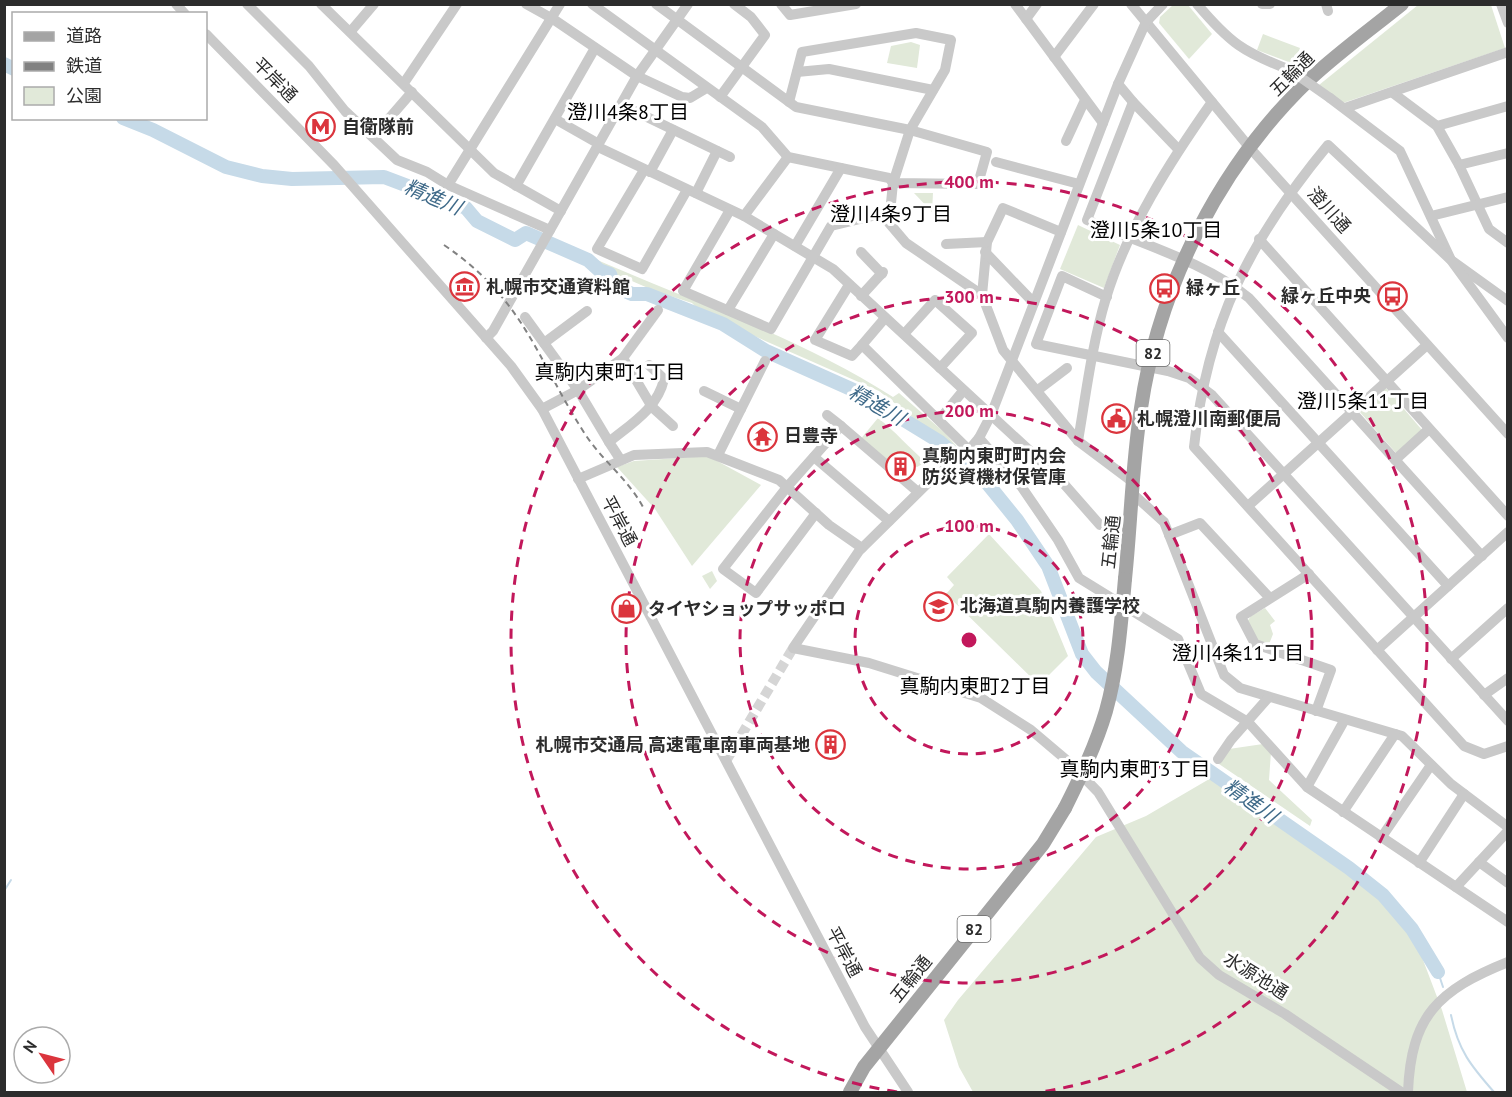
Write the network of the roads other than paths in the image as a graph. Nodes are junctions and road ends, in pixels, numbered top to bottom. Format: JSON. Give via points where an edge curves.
{"nodes":[{"id":1,"x":247,"y":4,"type":"edge"},
{"id":2,"x":321,"y":4,"type":"edge"},
{"id":3,"x":374,"y":4,"type":"edge"},
{"id":4,"x":457,"y":4,"type":"edge"},
{"id":5,"x":526,"y":4,"type":"edge"},
{"id":6,"x":560,"y":4,"type":"edge"},
{"id":7,"x":592,"y":4,"type":"edge"},
{"id":8,"x":656,"y":4,"type":"edge"},
{"id":9,"x":688,"y":4,"type":"edge"},
{"id":10,"x":734,"y":4,"type":"edge"},
{"id":11,"x":781,"y":4,"type":"edge"},
{"id":12,"x":856,"y":4,"type":"edge"},
{"id":13,"x":1015,"y":4,"type":"edge"},
{"id":14,"x":1037,"y":4,"type":"edge"},
{"id":15,"x":1094,"y":4,"type":"edge"},
{"id":16,"x":1131,"y":4,"type":"edge"},
{"id":17,"x":1163,"y":4,"type":"edge"},
{"id":18,"x":1197,"y":4,"type":"edge"},
{"id":19,"x":1262,"y":4,"type":"edge"},
{"id":20,"x":1270,"y":4,"type":"edge"},
{"id":21,"x":1402,"y":4,"type":"edge"},
{"id":22,"x":1501,"y":4,"type":"edge"},
{"id":23,"x":830,"y":7,"type":"edge"},
{"id":24,"x":553,"y":19,"type":"junction"},
{"id":25,"x":1026,"y":19,"type":"junction"},
{"id":26,"x":677,"y":20,"type":"junction"},
{"id":27,"x":1146,"y":22,"type":"junction"},
{"id":28,"x":1508,"y":23,"type":"edge"},
{"id":29,"x":351,"y":31,"type":"junction"},
{"id":30,"x":207,"y":35,"type":"edge"},
{"id":31,"x":595,"y":48,"type":"junction"},
{"id":32,"x":655,"y":51,"type":"junction"},
{"id":33,"x":1508,"y":52,"type":"edge"},
{"id":34,"x":1054,"y":57,"type":"junction"},
{"id":35,"x":741,"y":67,"type":"junction"},
{"id":36,"x":797,"y":72,"type":"junction"},
{"id":37,"x":637,"y":76,"type":"junction"},
{"id":38,"x":404,"y":83,"type":"junction"},
{"id":39,"x":1118,"y":84,"type":"junction"},
{"id":40,"x":705,"y":89,"type":"junction"},
{"id":41,"x":933,"y":90,"type":"junction"},
{"id":42,"x":412,"y":92,"type":"junction"},
{"id":43,"x":1393,"y":93,"type":"junction"},
{"id":44,"x":720,"y":97,"type":"junction"},
{"id":45,"x":1085,"y":100,"type":"junction"},
{"id":46,"x":789,"y":102,"type":"junction"},
{"id":47,"x":1133,"y":102,"type":"junction"},
{"id":48,"x":1212,"y":102,"type":"junction"},
{"id":49,"x":622,"y":105,"type":"junction"},
{"id":50,"x":1508,"y":106,"type":"edge"},
{"id":51,"x":1345,"y":108,"type":"junction"},
{"id":52,"x":555,"y":119,"type":"junction"},
{"id":53,"x":1103,"y":123,"type":"junction"},
{"id":54,"x":1437,"y":126,"type":"junction"},
{"id":55,"x":673,"y":130,"type":"junction"},
{"id":56,"x":910,"y":130,"type":"junction"},
{"id":57,"x":373,"y":137,"type":"junction"},
{"id":58,"x":1066,"y":141,"type":"dead end"},
{"id":59,"x":599,"y":146,"type":"junction"},
{"id":60,"x":1250,"y":148,"type":"junction"},
{"id":61,"x":470,"y":149,"type":"junction"},
{"id":62,"x":1179,"y":150,"type":"junction"},
{"id":63,"x":717,"y":151,"type":"junction"},
{"id":64,"x":1508,"y":153,"type":"edge"},
{"id":65,"x":730,"y":157,"type":"dead end"},
{"id":66,"x":788,"y":157,"type":"junction"},
{"id":67,"x":996,"y":162,"type":"dead end"},
{"id":68,"x":1459,"y":165,"type":"junction"},
{"id":69,"x":842,"y":168,"type":"junction"},
{"id":70,"x":647,"y":171,"type":"junction"},
{"id":71,"x":893,"y":183,"type":"junction"},
{"id":72,"x":448,"y":184,"type":"junction"},
{"id":73,"x":1079,"y":184,"type":"junction"},
{"id":74,"x":516,"y":186,"type":"junction"},
{"id":75,"x":691,"y":192,"type":"junction"},
{"id":76,"x":1290,"y":192,"type":"junction"},
{"id":77,"x":1508,"y":197,"type":"edge"},
{"id":78,"x":1477,"y":204,"type":"junction"},
{"id":79,"x":730,"y":210,"type":"junction"},
{"id":80,"x":561,"y":212,"type":"junction"},
{"id":81,"x":889,"y":212,"type":"junction"},
{"id":82,"x":744,"y":216,"type":"junction"},
{"id":83,"x":1431,"y":216,"type":"junction"},
{"id":84,"x":1061,"y":232,"type":"junction"},
{"id":85,"x":549,"y":233,"type":"junction"},
{"id":86,"x":774,"y":234,"type":"junction"},
{"id":87,"x":1259,"y":239,"type":"junction"},
{"id":88,"x":1131,"y":240,"type":"junction"},
{"id":89,"x":1508,"y":243,"type":"edge"},
{"id":90,"x":946,"y":244,"type":"dead end"},
{"id":91,"x":795,"y":246,"type":"junction"},
{"id":92,"x":986,"y":247,"type":"junction"},
{"id":93,"x":861,"y":252,"type":"dead end"},
{"id":94,"x":812,"y":256,"type":"junction"},
{"id":95,"x":1451,"y":260,"type":"junction"},
{"id":96,"x":1184,"y":261,"type":"junction"},
{"id":97,"x":849,"y":285,"type":"junction"},
{"id":98,"x":1235,"y":286,"type":"junction"},
{"id":99,"x":982,"y":295,"type":"junction"},
{"id":100,"x":861,"y":296,"type":"junction"},
{"id":101,"x":1107,"y":297,"type":"junction"},
{"id":102,"x":1508,"y":301,"type":"edge"},
{"id":103,"x":1034,"y":303,"type":"junction"},
{"id":104,"x":658,"y":310,"type":"dead end"},
{"id":105,"x":728,"y":310,"type":"junction"},
{"id":106,"x":587,"y":311,"type":"dead end"},
{"id":107,"x":525,"y":317,"type":"dead end"},
{"id":108,"x":885,"y":318,"type":"junction"},
{"id":109,"x":1218,"y":332,"type":"junction"},
{"id":110,"x":904,"y":334,"type":"junction"},
{"id":111,"x":486,"y":338,"type":"junction"},
{"id":112,"x":1508,"y":338,"type":"edge"},
{"id":113,"x":544,"y":343,"type":"junction"},
{"id":114,"x":862,"y":345,"type":"junction"},
{"id":115,"x":1427,"y":345,"type":"junction"},
{"id":116,"x":1093,"y":354,"type":"junction"},
{"id":117,"x":622,"y":358,"type":"junction"},
{"id":118,"x":1011,"y":359,"type":"junction"},
{"id":119,"x":765,"y":361,"type":"dead end"},
{"id":120,"x":649,"y":365,"type":"dead end"},
{"id":121,"x":1150,"y":366,"type":"junction"},
{"id":122,"x":940,"y":368,"type":"junction"},
{"id":123,"x":1067,"y":368,"type":"dead end"},
{"id":124,"x":1386,"y":381,"type":"junction"},
{"id":125,"x":1203,"y":388,"type":"junction"},
{"id":126,"x":578,"y":390,"type":"junction"},
{"id":127,"x":1038,"y":390,"type":"junction"},
{"id":128,"x":704,"y":391,"type":"dead end"},
{"id":129,"x":963,"y":391,"type":"junction"},
{"id":130,"x":652,"y":407,"type":"junction"},
{"id":131,"x":542,"y":409,"type":"junction"},
{"id":132,"x":741,"y":409,"type":"junction"},
{"id":133,"x":1352,"y":412,"type":"junction"},
{"id":134,"x":826,"y":415,"type":"dead end"},
{"id":135,"x":991,"y":415,"type":"junction"},
{"id":136,"x":940,"y":419,"type":"junction"},
{"id":137,"x":673,"y":426,"type":"dead end"},
{"id":138,"x":841,"y":426,"type":"junction"},
{"id":139,"x":1429,"y":429,"type":"junction"},
{"id":140,"x":1508,"y":434,"type":"edge"},
{"id":141,"x":979,"y":438,"type":"junction"},
{"id":142,"x":1078,"y":441,"type":"junction"},
{"id":143,"x":609,"y":442,"type":"junction"},
{"id":144,"x":1318,"y":442,"type":"junction"},
{"id":145,"x":967,"y":452,"type":"junction"},
{"id":146,"x":718,"y":455,"type":"junction"},
{"id":147,"x":814,"y":457,"type":"junction"},
{"id":148,"x":620,"y":459,"type":"junction"},
{"id":149,"x":1395,"y":460,"type":"junction"},
{"id":150,"x":1284,"y":473,"type":"junction"},
{"id":151,"x":578,"y":479,"type":"junction"},
{"id":152,"x":787,"y":487,"type":"junction"},
{"id":153,"x":1134,"y":489,"type":"junction"},
{"id":154,"x":918,"y":492,"type":"junction"},
{"id":155,"x":1248,"y":506,"type":"junction"},
{"id":156,"x":816,"y":513,"type":"junction"},
{"id":157,"x":1508,"y":516,"type":"edge"},
{"id":158,"x":890,"y":521,"type":"junction"},
{"id":159,"x":1100,"y":525,"type":"dead end"},
{"id":160,"x":1508,"y":532,"type":"edge"},
{"id":161,"x":1169,"y":535,"type":"junction"},
{"id":162,"x":862,"y":548,"type":"junction"},
{"id":163,"x":1482,"y":556,"type":"junction"},
{"id":164,"x":1309,"y":574,"type":"junction"},
{"id":165,"x":1448,"y":586,"type":"junction"},
{"id":166,"x":1269,"y":597,"type":"junction"},
{"id":167,"x":1508,"y":608,"type":"edge"},
{"id":168,"x":1413,"y":617,"type":"junction"},
{"id":169,"x":1377,"y":650,"type":"junction"},
{"id":170,"x":1451,"y":659,"type":"junction"},
{"id":171,"x":1508,"y":678,"type":"edge"},
{"id":172,"x":1484,"y":695,"type":"junction"},
{"id":173,"x":1268,"y":698,"type":"junction"},
{"id":174,"x":1316,"y":711,"type":"junction"},
{"id":175,"x":1344,"y":721,"type":"junction"},
{"id":176,"x":1508,"y":721,"type":"edge"},
{"id":177,"x":1248,"y":722,"type":"junction"},
{"id":178,"x":1395,"y":734,"type":"junction"},
{"id":179,"x":1508,"y":746,"type":"edge"},
{"id":180,"x":1218,"y":759,"type":"dead end"},
{"id":181,"x":1431,"y":765,"type":"junction"},
{"id":182,"x":1307,"y":787,"type":"junction"},
{"id":183,"x":1464,"y":794,"type":"junction"},
{"id":184,"x":1343,"y":812,"type":"junction"},
{"id":185,"x":1508,"y":829,"type":"edge"},
{"id":186,"x":1381,"y":838,"type":"junction"},
{"id":187,"x":1419,"y":862,"type":"junction"},
{"id":188,"x":1479,"y":862,"type":"junction"},
{"id":189,"x":1508,"y":883,"type":"edge"},
{"id":190,"x":1456,"y":887,"type":"junction"},
{"id":191,"x":1508,"y":922,"type":"edge"},
{"id":192,"x":1508,"y":962,"type":"edge"},
{"id":193,"x":879,"y":1049,"type":"junction"},
{"id":194,"x":850,"y":1092,"type":"edge"},
{"id":195,"x":908,"y":1092,"type":"edge"},
{"id":196,"x":1401,"y":1092,"type":"edge"},
{"id":197,"x":1408,"y":1092,"type":"edge"}],
"edges":[{"from":1,"to":57,"type":"street"},
{"from":2,"to":29,"type":"street"},
{"from":3,"to":29,"type":"street"},
{"from":4,"to":38,"type":"street"},
{"from":5,"to":24,"type":"street"},
{"from":6,"to":24,"type":"street"},
{"from":7,"to":32,"type":"street"},
{"from":8,"to":26,"type":"street"},
{"from":9,"to":26,"type":"street"},
{"from":10,"to":35,"type":"street","via":[[765,35]]},
{"from":11,"to":23,"type":"street","via":[[790,15]]},
{"from":12,"to":23,"type":"street"},
{"from":13,"to":25,"type":"street"},
{"from":14,"to":25,"type":"street"},
{"from":15,"to":34,"type":"street"},
{"from":16,"to":27,"type":"street","name":"澄川通"},
{"from":17,"to":27,"type":"street"},
{"from":18,"to":51,"type":"street","bridge":true,"via":[[1234,45],[1290,70]]},
{"from":19,"to":20,"type":"street"},
{"from":21,"to":60,"type":"main road","name":"五輪通","number":"82","via":[[1310,79]]},
{"from":22,"to":28,"type":"street"},
{"from":24,"to":31,"type":"street"},
{"from":24,"to":61,"type":"street"},
{"from":25,"to":34,"type":"street"},
{"from":26,"to":32,"type":"street"},
{"from":26,"to":35,"type":"street"},
{"from":27,"to":39,"type":"street"},
{"from":27,"to":48,"type":"street","name":"澄川通"},
{"from":29,"to":38,"type":"street"},
{"from":30,"to":111,"type":"street","name":"平岸通","via":[[334,165]]},
{"from":31,"to":37,"type":"street"},
{"from":31,"to":52,"type":"street"},
{"from":32,"to":37,"type":"street"},
{"from":32,"to":40,"type":"street"},
{"from":33,"to":43,"type":"street"},
{"from":34,"to":45,"type":"street"},
{"from":35,"to":44,"type":"street"},
{"from":35,"to":46,"type":"street"},
{"from":36,"to":41,"type":"street","via":[[829,69]]},
{"from":36,"to":41,"type":"street","via":[[802,52],[916,33],[951,40],[945,70]]},
{"from":36,"to":46,"type":"street"},
{"from":37,"to":40,"type":"street","via":[[682,97],[690,98]]},
{"from":37,"to":49,"type":"street"},
{"from":38,"to":42,"type":"street"},
{"from":39,"to":47,"type":"street"},
{"from":39,"to":53,"type":"street"},
{"from":40,"to":44,"type":"street"},
{"from":41,"to":56,"type":"street"},
{"from":42,"to":57,"type":"street"},
{"from":42,"to":61,"type":"street"},
{"from":43,"to":51,"type":"street"},
{"from":43,"to":54,"type":"street"},
{"from":44,"to":66,"type":"street","via":[[762,128]]},
{"from":45,"to":53,"type":"street"},
{"from":45,"to":58,"type":"street"},
{"from":46,"to":56,"type":"street","via":[[796,107]]},
{"from":47,"to":62,"type":"street"},
{"from":47,"to":88,"type":"street","via":[[1087,220]]},
{"from":48,"to":60,"type":"street","name":"澄川通"},
{"from":48,"to":62,"type":"street"},
{"from":49,"to":55,"type":"street"},
{"from":49,"to":59,"type":"street"},
{"from":50,"to":54,"type":"street"},
{"from":51,"to":83,"type":"street","via":[[1400,152]]},
{"from":52,"to":59,"type":"street"},
{"from":52,"to":74,"type":"street"},
{"from":53,"to":73,"type":"street"},
{"from":54,"to":68,"type":"street"},
{"from":55,"to":63,"type":"street"},
{"from":55,"to":70,"type":"street"},
{"from":56,"to":71,"type":"street"},
{"from":56,"to":71,"type":"street","via":[[987,152],[978,184]]},
{"from":57,"to":72,"type":"street","via":[[397,160]]},
{"from":59,"to":70,"type":"street"},
{"from":59,"to":80,"type":"street"},
{"from":60,"to":76,"type":"street","name":"澄川通"},
{"from":60,"to":96,"type":"main road","name":"五輪通","number":"82","via":[[1218,195]]},
{"from":61,"to":72,"type":"street"},
{"from":61,"to":74,"type":"street","via":[[494,173]]},
{"from":62,"to":88,"type":"street"},
{"from":63,"to":65,"type":"street"},
{"from":63,"to":75,"type":"street"},
{"from":64,"to":68,"type":"street"},
{"from":66,"to":69,"type":"street"},
{"from":66,"to":82,"type":"street"},
{"from":67,"to":73,"type":"street"},
{"from":68,"to":78,"type":"street"},
{"from":69,"to":71,"type":"street","via":[[889,178]]},
{"from":69,"to":91,"type":"street"},
{"from":70,"to":75,"type":"street"},
{"from":70,"to":75,"type":"street","via":[[597,249],[642,269]]},
{"from":71,"to":81,"type":"street"},
{"from":72,"to":85,"type":"street"},
{"from":73,"to":84,"type":"street"},
{"from":74,"to":80,"type":"street"},
{"from":75,"to":79,"type":"street"},
{"from":76,"to":87,"type":"street"},
{"from":76,"to":95,"type":"street","via":[[1328,146]]},
{"from":76,"to":115,"type":"street","name":"澄川通"},
{"from":77,"to":78,"type":"street"},
{"from":78,"to":83,"type":"street"},
{"from":78,"to":89,"type":"street","via":[[1489,229]]},
{"from":79,"to":82,"type":"street"},
{"from":79,"to":105,"type":"street","via":[[683,291]]},
{"from":80,"to":85,"type":"street"},
{"from":81,"to":94,"type":"street","via":[[831,226]]},
{"from":81,"to":99,"type":"street","via":[[889,223],[906,243]]},
{"from":82,"to":86,"type":"street"},
{"from":83,"to":95,"type":"street"},
{"from":84,"to":92,"type":"street","via":[[1003,208]]},
{"from":84,"to":103,"type":"street"},
{"from":85,"to":111,"type":"street"},
{"from":86,"to":91,"type":"street"},
{"from":86,"to":105,"type":"street"},
{"from":87,"to":98,"type":"street"},
{"from":87,"to":124,"type":"street"},
{"from":88,"to":96,"type":"street"},
{"from":88,"to":101,"type":"street"},
{"from":90,"to":92,"type":"street"},
{"from":91,"to":94,"type":"street"},
{"from":92,"to":99,"type":"street"},
{"from":92,"to":103,"type":"street"},
{"from":93,"to":100,"type":"street","via":[[882,273]]},
{"from":94,"to":97,"type":"street"},
{"from":94,"to":105,"type":"street","via":[[771,329]]},
{"from":95,"to":102,"type":"street"},
{"from":95,"to":112,"type":"street"},
{"from":96,"to":98,"type":"street"},
{"from":96,"to":121,"type":"main road","name":"五輪通","number":"82","via":[[1170,293]]},
{"from":97,"to":100,"type":"street"},
{"from":97,"to":114,"type":"street","via":[[815,340],[852,356]]},
{"from":98,"to":109,"type":"street"},
{"from":98,"to":133,"type":"street"},
{"from":99,"to":118,"type":"street","via":[[1003,350]]},
{"from":100,"to":108,"type":"street"},
{"from":101,"to":116,"type":"street"},
{"from":101,"to":116,"type":"street","via":[[1062,276],[1036,344]]},
{"from":103,"to":118,"type":"street"},
{"from":104,"to":117,"type":"street"},
{"from":106,"to":113,"type":"street"},
{"from":107,"to":113,"type":"street"},
{"from":108,"to":110,"type":"street"},
{"from":108,"to":114,"type":"street"},
{"from":109,"to":125,"type":"street"},
{"from":109,"to":144,"type":"street"},
{"from":110,"to":122,"type":"street"},
{"from":110,"to":122,"type":"street","via":[[935,300],[972,333]]},
{"from":111,"to":131,"type":"street","name":"平岸通"},
{"from":113,"to":126,"type":"street"},
{"from":114,"to":136,"type":"street"},
{"from":115,"to":124,"type":"street"},
{"from":115,"to":140,"type":"street","name":"澄川通"},
{"from":116,"to":121,"type":"street"},
{"from":116,"to":142,"type":"street"},
{"from":117,"to":126,"type":"street"},
{"from":117,"to":130,"type":"street"},
{"from":118,"to":127,"type":"street"},
{"from":118,"to":135,"type":"street"},
{"from":119,"to":132,"type":"street"},
{"from":120,"to":130,"type":"street","via":[[664,379]]},
{"from":121,"to":125,"type":"street","via":[[1189,378]]},
{"from":121,"to":153,"type":"main road","name":"五輪通","number":"82","via":[[1141,407]]},
{"from":122,"to":129,"type":"street"},
{"from":123,"to":127,"type":"street"},
{"from":124,"to":133,"type":"street"},
{"from":124,"to":139,"type":"street"},
{"from":125,"to":150,"type":"street"},
{"from":125,"to":155,"type":"street","via":[[1194,447]]},
{"from":126,"to":131,"type":"street"},
{"from":126,"to":143,"type":"street"},
{"from":127,"to":142,"type":"street"},
{"from":128,"to":132,"type":"street"},
{"from":129,"to":135,"type":"street"},
{"from":129,"to":136,"type":"street"},
{"from":130,"to":137,"type":"street"},
{"from":130,"to":143,"type":"street"},
{"from":131,"to":151,"type":"street","name":"平岸通"},
{"from":132,"to":146,"type":"street"},
{"from":133,"to":144,"type":"street"},
{"from":133,"to":149,"type":"street"},
{"from":134,"to":138,"type":"street"},
{"from":135,"to":141,"type":"street"},
{"from":135,"to":159,"type":"street","via":[[1057,476]]},
{"from":136,"to":145,"type":"street"},
{"from":138,"to":147,"type":"street"},
{"from":138,"to":154,"type":"street"},
{"from":139,"to":149,"type":"street"},
{"from":139,"to":157,"type":"street"},
{"from":141,"to":145,"type":"street"},
{"from":141,"to":177,"type":"street","via":[[1021,486],[1079,578],[1178,639],[1201,694]]},
{"from":142,"to":153,"type":"street"},
{"from":143,"to":148,"type":"street"},
{"from":144,"to":150,"type":"street"},
{"from":144,"to":165,"type":"street"},
{"from":145,"to":154,"type":"street"},
{"from":146,"to":148,"type":"street","via":[[676,453]]},
{"from":146,"to":152,"type":"street"},
{"from":147,"to":152,"type":"street"},
{"from":147,"to":158,"type":"street"},
{"from":148,"to":151,"type":"street"},
{"from":149,"to":163,"type":"street"},
{"from":150,"to":155,"type":"street"},
{"from":150,"to":168,"type":"street"},
{"from":151,"to":193,"type":"street","name":"平岸通"},
{"from":152,"to":156,"type":"street"},
{"from":152,"to":156,"type":"street","via":[[723,569],[756,593]]},
{"from":153,"to":161,"type":"street","via":[[1164,522]]},
{"from":153,"to":193,"type":"main road","name":"五輪通","number":"82","bridge":true,"via":[[1119,645],[1106,711],[1090,758],[1043,844]]},
{"from":154,"to":158,"type":"street"},
{"from":155,"to":164,"type":"street"},
{"from":156,"to":162,"type":"street"},
{"from":158,"to":162,"type":"street"},
{"from":160,"to":163,"type":"street"},
{"from":161,"to":166,"type":"street","via":[[1200,523]]},
{"from":161,"to":173,"type":"street","via":[[1224,675],[1240,688]]},
{"from":162,"to":196,"type":"street","name":"水源池通","via":[[793,648],[869,663],[981,698],[1046,741],[1098,792],[1200,958],[1220,975]]},
{"from":163,"to":165,"type":"street"},
{"from":164,"to":166,"type":"street"},
{"from":164,"to":169,"type":"street"},
{"from":165,"to":168,"type":"street"},
{"from":166,"to":174,"type":"street","via":[[1241,617],[1255,644],[1331,670]]},
{"from":167,"to":170,"type":"street"},
{"from":168,"to":169,"type":"street"},
{"from":168,"to":170,"type":"street"},
{"from":169,"to":179,"type":"street","via":[[1464,746],[1484,754]]},
{"from":170,"to":172,"type":"street"},
{"from":171,"to":172,"type":"street"},
{"from":172,"to":176,"type":"street"},
{"from":173,"to":174,"type":"street"},
{"from":173,"to":177,"type":"street"},
{"from":174,"to":175,"type":"street"},
{"from":175,"to":178,"type":"street"},
{"from":175,"to":182,"type":"street"},
{"from":177,"to":180,"type":"street"},
{"from":177,"to":182,"type":"street"},
{"from":178,"to":181,"type":"street","via":[[1402,736]]},
{"from":178,"to":184,"type":"street"},
{"from":181,"to":183,"type":"street"},
{"from":181,"to":186,"type":"street"},
{"from":182,"to":184,"type":"street"},
{"from":183,"to":185,"type":"street"},
{"from":183,"to":187,"type":"street"},
{"from":184,"to":186,"type":"street"},
{"from":185,"to":188,"type":"street"},
{"from":186,"to":187,"type":"street"},
{"from":187,"to":190,"type":"street"},
{"from":188,"to":189,"type":"street"},
{"from":188,"to":190,"type":"street"},
{"from":190,"to":191,"type":"street"},
{"from":192,"to":197,"type":"street","via":[[1476,975],[1437,1002],[1423,1021],[1409,1063]]},
{"from":193,"to":194,"type":"main road","name":"五輪通","number":"82"},
{"from":193,"to":195,"type":"street","name":"平岸通"}]}
